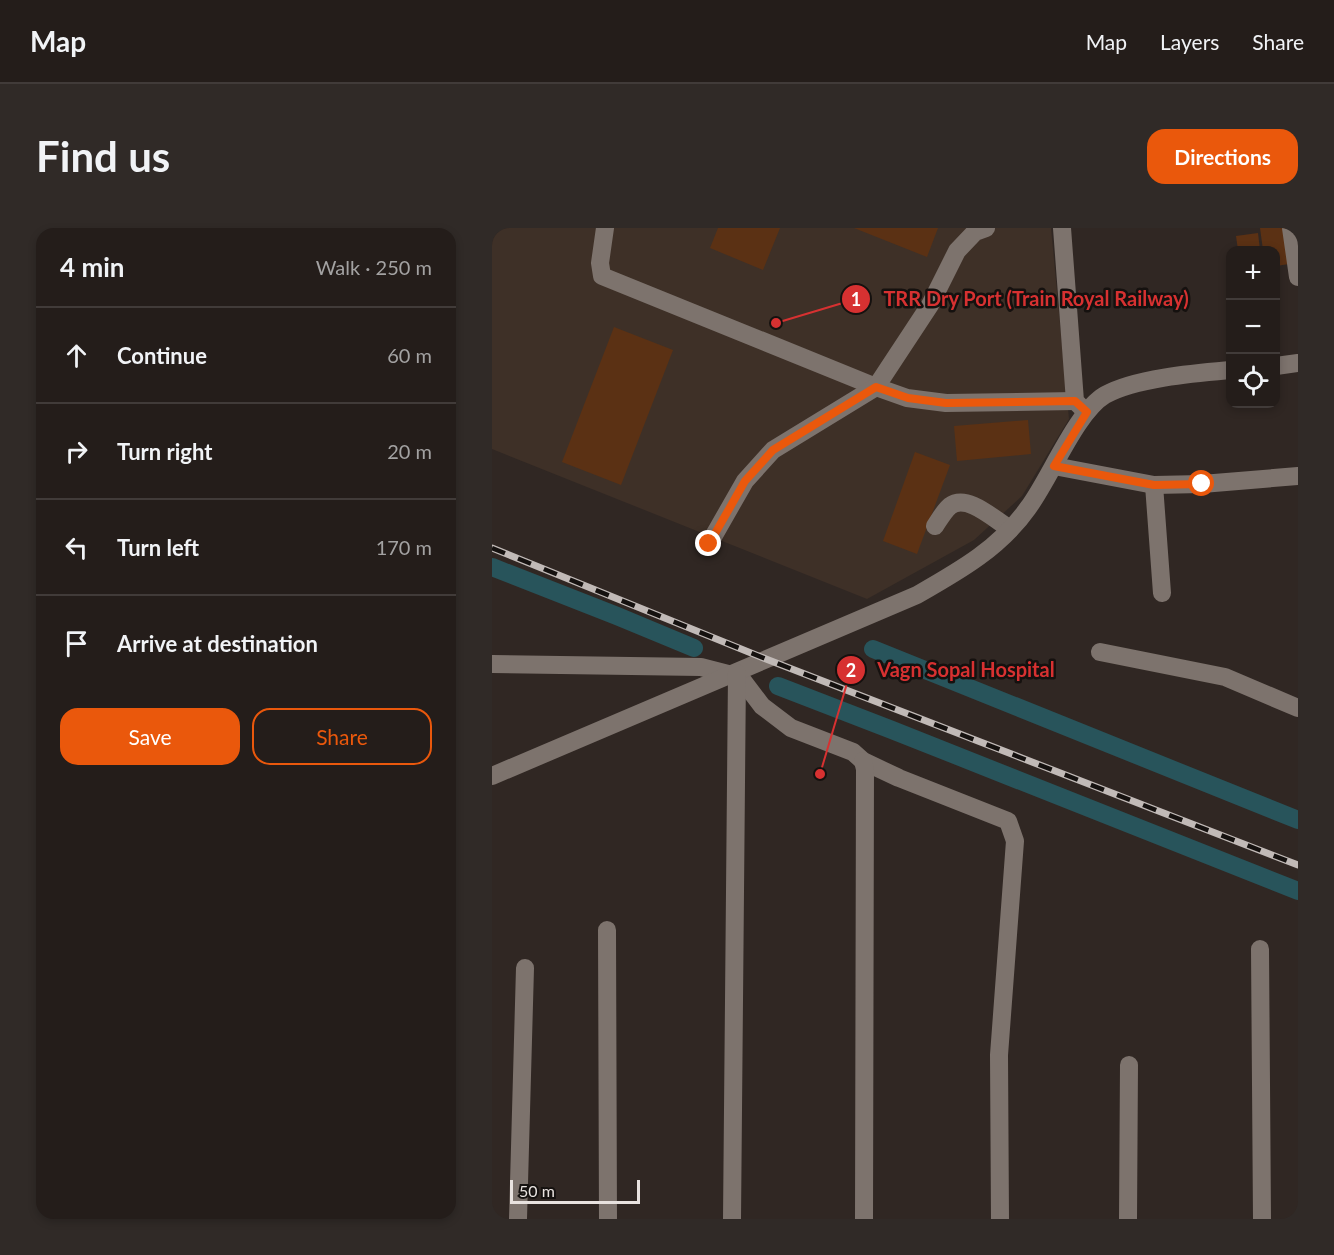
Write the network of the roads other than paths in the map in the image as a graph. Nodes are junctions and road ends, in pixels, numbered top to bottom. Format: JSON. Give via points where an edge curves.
{"nodes":[{"id":1,"x":605,"y":228,"type":"edge"},
{"id":2,"x":986,"y":228,"type":"edge"},
{"id":3,"x":1062,"y":228,"type":"edge"},
{"id":4,"x":1291,"y":228,"type":"edge"},
{"id":5,"x":1298,"y":276,"type":"edge"},
{"id":6,"x":1298,"y":363,"type":"edge"},
{"id":7,"x":1280,"y":365,"type":"edge"},
{"id":8,"x":1226,"y":370,"type":"edge"},
{"id":9,"x":876,"y":387,"type":"junction"},
{"id":10,"x":1081,"y":406,"type":"junction"},
{"id":11,"x":1054,"y":466,"type":"junction"},
{"id":12,"x":1298,"y":476,"type":"edge"},
{"id":13,"x":1154,"y":485,"type":"junction"},
{"id":14,"x":935,"y":526,"type":"dead end"},
{"id":15,"x":1010,"y":529,"type":"junction"},
{"id":16,"x":709,"y":544,"type":"dead end"},
{"id":17,"x":1162,"y":593,"type":"dead end"},
{"id":18,"x":1100,"y":652,"type":"dead end"},
{"id":19,"x":492,"y":663,"type":"edge"},
{"id":20,"x":734,"y":674,"type":"junction"},
{"id":21,"x":1298,"y":708,"type":"edge"},
{"id":22,"x":863,"y":761,"type":"junction"},
{"id":23,"x":492,"y":776,"type":"edge"},
{"id":24,"x":607,"y":930,"type":"dead end"},
{"id":25,"x":1260,"y":949,"type":"dead end"},
{"id":26,"x":525,"y":968,"type":"dead end"},
{"id":27,"x":1129,"y":1065,"type":"dead end"},
{"id":28,"x":518,"y":1219,"type":"edge"},
{"id":29,"x":608,"y":1219,"type":"edge"},
{"id":30,"x":732,"y":1219,"type":"edge"},
{"id":31,"x":864,"y":1219,"type":"edge"},
{"id":32,"x":1000,"y":1219,"type":"edge"},
{"id":33,"x":1128,"y":1219,"type":"edge"},
{"id":34,"x":1262,"y":1219,"type":"edge"}],
"edges":[{"from":1,"to":9,"type":"street","via":[[602,276]]},
{"from":2,"to":9,"type":"street","via":[[975,232],[957,251],[930,305]]},
{"from":3,"to":10,"type":"street"},
{"from":4,"to":5,"type":"street"},
{"from":6,"to":7,"type":"street"},
{"from":8,"to":10,"type":"street","via":[[1183,374],[1120,388]]},
{"from":9,"to":10,"type":"street","via":[[908,398],[946,403]]},
{"from":9,"to":16,"type":"street","via":[[773,450],[745,481]]},
{"from":10,"to":11,"type":"street"},
{"from":11,"to":13,"type":"street"},
{"from":11,"to":15,"type":"street"},
{"from":12,"to":13,"type":"street"},
{"from":13,"to":17,"type":"street"},
{"from":14,"to":15,"type":"street","via":[[949,507],[961,502]]},
{"from":15,"to":20,"type":"street","via":[[965,567],[917,595]]},
{"from":18,"to":21,"type":"street","via":[[1225,677]]},
{"from":19,"to":20,"type":"street","via":[[701,667]]},
{"from":20,"to":22,"type":"street","via":[[762,706],[791,728],[853,752]]},
{"from":20,"to":23,"type":"street"},
{"from":20,"to":30,"type":"street"},
{"from":22,"to":31,"type":"street"},
{"from":22,"to":32,"type":"street","via":[[1008,821],[1015,841],[999,1055]]},
{"from":24,"to":29,"type":"street"},
{"from":25,"to":34,"type":"street"},
{"from":26,"to":28,"type":"street"},
{"from":27,"to":33,"type":"street"}]}
